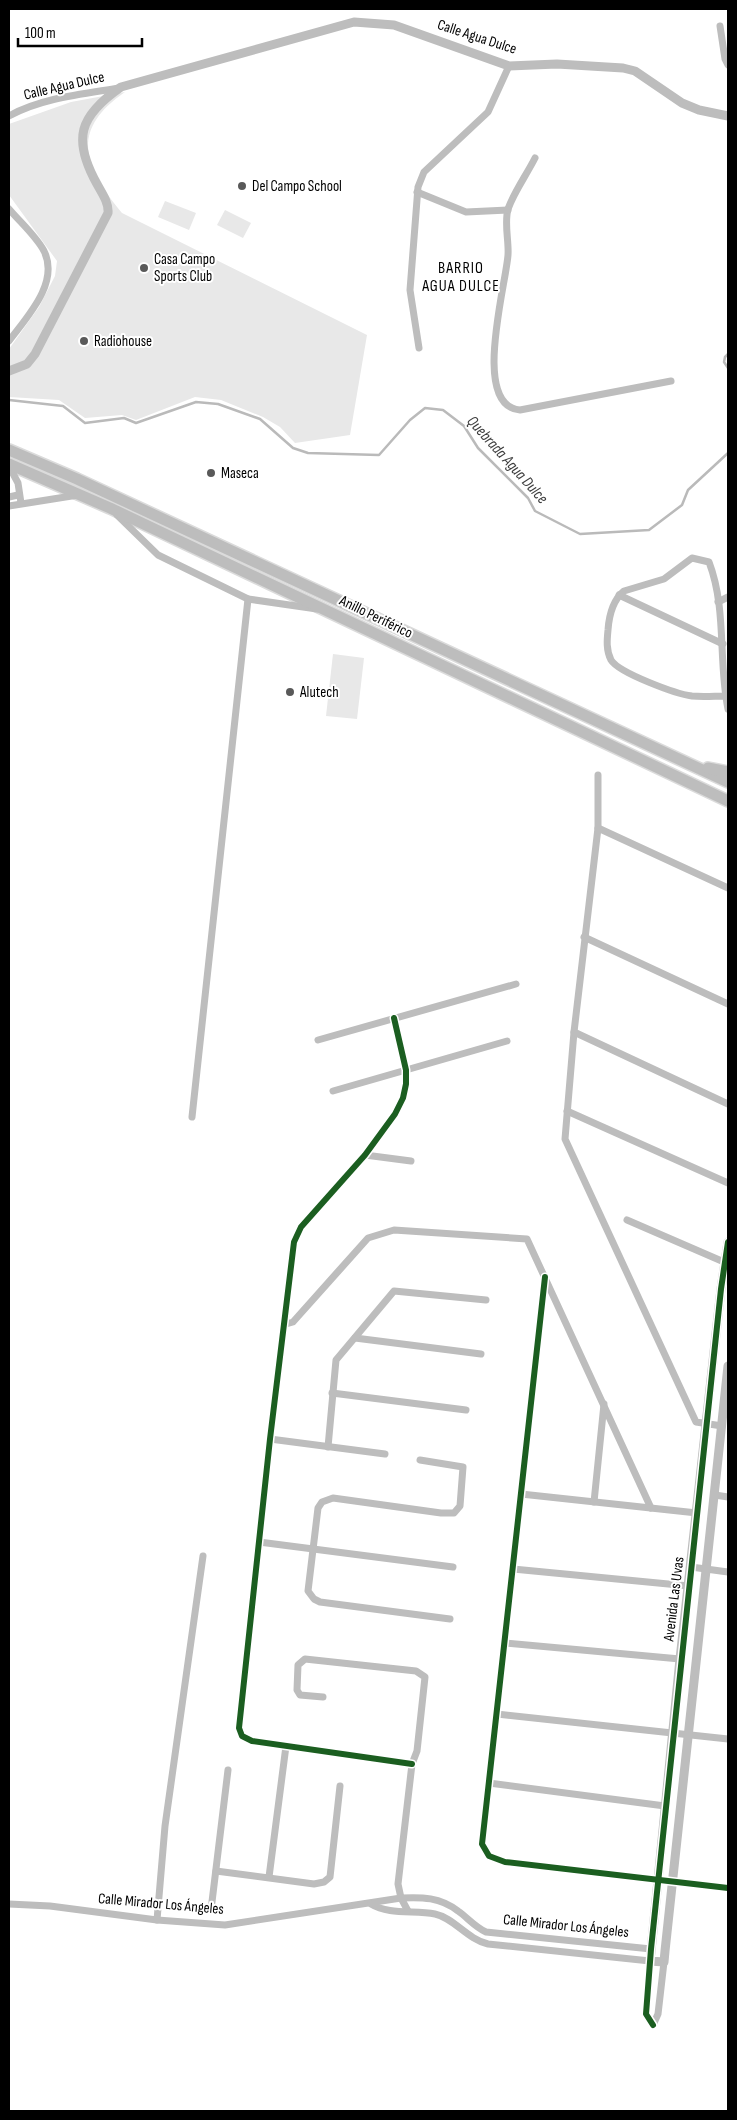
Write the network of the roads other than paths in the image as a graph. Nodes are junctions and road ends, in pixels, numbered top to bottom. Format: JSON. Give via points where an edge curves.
{"nodes":[{"id":1,"x":720,"y":26,"type":"dead end"},
{"id":2,"x":728,"y":65,"type":"edge"},
{"id":3,"x":509,"y":66,"type":"junction"},
{"id":4,"x":122,"y":87,"type":"junction"},
{"id":5,"x":9,"y":116,"type":"edge"},
{"id":6,"x":728,"y":116,"type":"edge"},
{"id":7,"x":535,"y":158,"type":"dead end"},
{"id":8,"x":417,"y":192,"type":"junction"},
{"id":9,"x":9,"y":209,"type":"edge"},
{"id":10,"x":508,"y":210,"type":"junction"},
{"id":11,"x":9,"y":341,"type":"edge"},
{"id":12,"x":419,"y":348,"type":"dead end"},
{"id":13,"x":9,"y":370,"type":"edge"},
{"id":14,"x":671,"y":381,"type":"dead end"},
{"id":15,"x":9,"y":450,"type":"edge"},
{"id":16,"x":9,"y":465,"type":"edge"},
{"id":17,"x":9,"y":489,"type":"edge"},
{"id":18,"x":18,"y":493,"type":"junction"},
{"id":19,"x":81,"y":495,"type":"junction"},
{"id":20,"x":9,"y":497,"type":"edge"},
{"id":21,"x":21,"y":504,"type":"junction"},
{"id":22,"x":9,"y":506,"type":"edge"},
{"id":23,"x":110,"y":508,"type":"junction"},
{"id":24,"x":619,"y":595,"type":"junction"},
{"id":25,"x":728,"y":597,"type":"edge"},
{"id":26,"x":248,"y":599,"type":"junction"},
{"id":27,"x":718,"y":602,"type":"junction"},
{"id":28,"x":330,"y":611,"type":"junction"},
{"id":29,"x":722,"y":644,"type":"junction"},
{"id":30,"x":727,"y":696,"type":"edge"},
{"id":31,"x":728,"y":709,"type":"edge"},
{"id":32,"x":687,"y":763,"type":"junction"},
{"id":33,"x":728,"y":772,"type":"edge"},
{"id":34,"x":598,"y":776,"type":"dead end"},
{"id":35,"x":728,"y":782,"type":"edge"},
{"id":36,"x":726,"y":800,"type":"edge"},
{"id":37,"x":598,"y":828,"type":"junction"},
{"id":38,"x":728,"y":888,"type":"edge"},
{"id":39,"x":584,"y":937,"type":"junction"},
{"id":40,"x":516,"y":984,"type":"dead end"},
{"id":41,"x":728,"y":1004,"type":"edge"},
{"id":42,"x":394,"y":1018,"type":"junction"},
{"id":43,"x":574,"y":1032,"type":"junction"},
{"id":44,"x":318,"y":1040,"type":"dead end"},
{"id":45,"x":507,"y":1041,"type":"dead end"},
{"id":46,"x":406,"y":1070,"type":"junction"},
{"id":47,"x":333,"y":1091,"type":"dead end"},
{"id":48,"x":728,"y":1104,"type":"edge"},
{"id":49,"x":567,"y":1111,"type":"junction"},
{"id":50,"x":192,"y":1117,"type":"dead end"},
{"id":51,"x":365,"y":1155,"type":"junction"},
{"id":52,"x":411,"y":1161,"type":"dead end"},
{"id":53,"x":728,"y":1184,"type":"edge"},
{"id":54,"x":627,"y":1220,"type":"dead end"},
{"id":55,"x":728,"y":1242,"type":"edge"},
{"id":56,"x":724,"y":1262,"type":"junction"},
{"id":57,"x":545,"y":1277,"type":"junction"},
{"id":58,"x":486,"y":1300,"type":"dead end"},
{"id":59,"x":286,"y":1324,"type":"junction"},
{"id":60,"x":355,"y":1338,"type":"junction"},
{"id":61,"x":481,"y":1354,"type":"dead end"},
{"id":62,"x":728,"y":1366,"type":"edge"},
{"id":63,"x":332,"y":1393,"type":"junction"},
{"id":64,"x":604,"y":1404,"type":"junction"},
{"id":65,"x":466,"y":1410,"type":"dead end"},
{"id":66,"x":706,"y":1425,"type":"junction"},
{"id":67,"x":722,"y":1426,"type":"junction"},
{"id":68,"x":270,"y":1439,"type":"junction"},
{"id":69,"x":328,"y":1447,"type":"junction"},
{"id":70,"x":385,"y":1454,"type":"dead end"},
{"id":71,"x":420,"y":1460,"type":"dead end"},
{"id":72,"x":521,"y":1494,"type":"junction"},
{"id":73,"x":715,"y":1495,"type":"junction"},
{"id":74,"x":728,"y":1497,"type":"edge"},
{"id":75,"x":594,"y":1502,"type":"junction"},
{"id":76,"x":652,"y":1508,"type":"junction"},
{"id":77,"x":697,"y":1514,"type":"junction"},
{"id":78,"x":259,"y":1542,"type":"junction"},
{"id":79,"x":312,"y":1549,"type":"junction"},
{"id":80,"x":203,"y":1556,"type":"dead end"},
{"id":81,"x":453,"y":1567,"type":"dead end"},
{"id":82,"x":691,"y":1567,"type":"junction"},
{"id":83,"x":513,"y":1569,"type":"junction"},
{"id":84,"x":708,"y":1570,"type":"junction"},
{"id":85,"x":728,"y":1572,"type":"edge"},
{"id":86,"x":689,"y":1586,"type":"junction"},
{"id":87,"x":450,"y":1619,"type":"dead end"},
{"id":88,"x":505,"y":1643,"type":"junction"},
{"id":89,"x":680,"y":1659,"type":"junction"},
{"id":90,"x":323,"y":1697,"type":"dead end"},
{"id":91,"x":497,"y":1714,"type":"junction"},
{"id":92,"x":672,"y":1733,"type":"junction"},
{"id":93,"x":688,"y":1734,"type":"junction"},
{"id":94,"x":728,"y":1739,"type":"edge"},
{"id":95,"x":286,"y":1746,"type":"junction"},
{"id":96,"x":412,"y":1764,"type":"junction"},
{"id":97,"x":228,"y":1770,"type":"dead end"},
{"id":98,"x":489,"y":1783,"type":"junction"},
{"id":99,"x":340,"y":1786,"type":"dead end"},
{"id":100,"x":665,"y":1806,"type":"junction"},
{"id":101,"x":216,"y":1871,"type":"junction"},
{"id":102,"x":269,"y":1877,"type":"junction"},
{"id":103,"x":658,"y":1880,"type":"junction"},
{"id":104,"x":673,"y":1882,"type":"junction"},
{"id":105,"x":728,"y":1888,"type":"edge"},
{"id":106,"x":401,"y":1898,"type":"junction"},
{"id":107,"x":9,"y":1904,"type":"edge"},
{"id":108,"x":371,"y":1904,"type":"junction"},
{"id":109,"x":211,"y":1910,"type":"dead end"},
{"id":110,"x":408,"y":1911,"type":"junction"},
{"id":111,"x":156,"y":1920,"type":"junction"},
{"id":112,"x":651,"y":1949,"type":"junction"},
{"id":113,"x":650,"y":1961,"type":"junction"},
{"id":114,"x":664,"y":1962,"type":"junction"}],
"edges":[{"from":1,"to":2,"type":"street","via":[[724,60]]},
{"from":3,"to":4,"type":"street","name":"Calle Agua Dulce","via":[[394,25],[354,22]]},
{"from":3,"to":6,"type":"street","name":"Calle Agua Dulce","via":[[557,64],[622,68],[635,71],[682,103]]},
{"from":3,"to":8,"type":"street","via":[[488,112],[424,172]]},
{"from":4,"to":5,"type":"street","name":"Calle Agua Dulce","via":[[64,98]]},
{"from":4,"to":13,"type":"street","via":[[105,98],[89,116],[83,131],[82,143],[88,167],[108,213],[36,354],[27,364]]},
{"from":7,"to":10,"type":"street"},
{"from":8,"to":10,"type":"street","via":[[466,212]]},
{"from":8,"to":12,"type":"street","via":[[410,290]]},
{"from":9,"to":11,"type":"street","via":[[43,251],[48,264],[47,280],[35,304]]},
{"from":10,"to":14,"type":"street","via":[[508,257],[502,279],[493,363],[499,391],[506,405],[520,410]]},
{"from":15,"to":32,"type":"highway","name":"Anillo Periférico"},
{"from":16,"to":18,"type":"street","via":[[15,475]]},
{"from":16,"to":19,"type":"highway","name":"Anillo Periférico"},
{"from":17,"to":18,"type":"street"},
{"from":18,"to":20,"type":"street"},
{"from":18,"to":21,"type":"street"},
{"from":19,"to":21,"type":"street"},
{"from":19,"to":23,"type":"highway","name":"Anillo Periférico"},
{"from":21,"to":22,"type":"street"},
{"from":23,"to":26,"type":"street","via":[[158,555]]},
{"from":23,"to":28,"type":"highway","name":"Anillo Periférico"},
{"from":24,"to":27,"type":"street","via":[[664,579],[692,558],[709,562]]},
{"from":24,"to":29,"type":"street"},
{"from":24,"to":30,"type":"street","via":[[608,626],[607,650],[612,662],[667,690],[690,696]]},
{"from":25,"to":27,"type":"street"},
{"from":26,"to":28,"type":"street"},
{"from":26,"to":50,"type":"street"},
{"from":27,"to":29,"type":"street"},
{"from":28,"to":36,"type":"highway","name":"Anillo Periférico"},
{"from":29,"to":30,"type":"street"},
{"from":30,"to":31,"type":"street"},
{"from":32,"to":33,"type":"highway"},
{"from":32,"to":35,"type":"highway","name":"Anillo Periférico"},
{"from":34,"to":37,"type":"street"},
{"from":37,"to":38,"type":"street"},
{"from":37,"to":39,"type":"street"},
{"from":39,"to":41,"type":"street"},
{"from":39,"to":43,"type":"street"},
{"from":40,"to":42,"type":"street"},
{"from":42,"to":44,"type":"street"},
{"from":42,"to":46,"type":"street"},
{"from":43,"to":48,"type":"street"},
{"from":43,"to":49,"type":"street"},
{"from":45,"to":46,"type":"street"},
{"from":46,"to":47,"type":"street"},
{"from":46,"to":51,"type":"street","via":[[404,1091],[395,1114]]},
{"from":49,"to":53,"type":"street"},
{"from":49,"to":66,"type":"street","via":[[565,1139],[688,1407],[696,1422]]},
{"from":51,"to":52,"type":"street"},
{"from":51,"to":59,"type":"street","via":[[301,1227],[294,1242]]},
{"from":54,"to":56,"type":"street"},
{"from":55,"to":56,"type":"street","name":"Avenida Las Uvas"},
{"from":56,"to":66,"type":"street","name":"Avenida Las Uvas"},
{"from":57,"to":59,"type":"street","via":[[527,1239],[384,1231],[368,1238],[293,1322]]},
{"from":57,"to":64,"type":"street"},
{"from":57,"to":72,"type":"street"},
{"from":58,"to":60,"type":"street","via":[[394,1291]]},
{"from":59,"to":68,"type":"street"},
{"from":60,"to":61,"type":"street"},
{"from":60,"to":63,"type":"street","via":[[336,1360]]},
{"from":62,"to":67,"type":"street","name":"Avenida Las Uvas"},
{"from":63,"to":65,"type":"street"},
{"from":63,"to":69,"type":"street"},
{"from":64,"to":75,"type":"street"},
{"from":64,"to":76,"type":"street"},
{"from":66,"to":67,"type":"street"},
{"from":66,"to":77,"type":"street","name":"Avenida Las Uvas"},
{"from":67,"to":73,"type":"street","name":"Avenida Las Uvas"},
{"from":68,"to":69,"type":"street"},
{"from":68,"to":78,"type":"street"},
{"from":69,"to":70,"type":"street"},
{"from":71,"to":79,"type":"street","via":[[463,1467],[460,1506],[454,1512],[333,1498],[322,1502],[318,1508]]},
{"from":72,"to":75,"type":"street"},
{"from":72,"to":83,"type":"street"},
{"from":73,"to":74,"type":"street"},
{"from":73,"to":84,"type":"street","name":"Avenida Las Uvas"},
{"from":75,"to":76,"type":"street"},
{"from":76,"to":77,"type":"street"},
{"from":77,"to":82,"type":"street","name":"Avenida Las Uvas"},
{"from":78,"to":79,"type":"street"},
{"from":78,"to":95,"type":"street","via":[[239,1728],[242,1736],[252,1741]]},
{"from":79,"to":81,"type":"street"},
{"from":79,"to":87,"type":"street","via":[[308,1591],[314,1599]]},
{"from":80,"to":111,"type":"street","via":[[164,1826]]},
{"from":82,"to":84,"type":"street"},
{"from":82,"to":86,"type":"street","name":"Avenida Las Uvas"},
{"from":83,"to":86,"type":"street"},
{"from":83,"to":88,"type":"street"},
{"from":84,"to":85,"type":"street"},
{"from":84,"to":93,"type":"street","name":"Avenida Las Uvas"},
{"from":86,"to":89,"type":"street","name":"Avenida Las Uvas"},
{"from":88,"to":89,"type":"street"},
{"from":88,"to":91,"type":"street"},
{"from":89,"to":92,"type":"street","name":"Avenida Las Uvas"},
{"from":90,"to":96,"type":"street","via":[[300,1695],[297,1690],[298,1665],[305,1659],[416,1671],[425,1677],[417,1751]]},
{"from":91,"to":92,"type":"street"},
{"from":91,"to":98,"type":"street"},
{"from":92,"to":93,"type":"street"},
{"from":92,"to":100,"type":"street","name":"Avenida Las Uvas"},
{"from":93,"to":94,"type":"street"},
{"from":93,"to":104,"type":"street","name":"Avenida Las Uvas"},
{"from":95,"to":96,"type":"street"},
{"from":95,"to":102,"type":"street"},
{"from":96,"to":106,"type":"street","via":[[398,1884]]},
{"from":97,"to":101,"type":"street"},
{"from":98,"to":100,"type":"street"},
{"from":98,"to":103,"type":"street","via":[[482,1844],[488,1856],[505,1862]]},
{"from":99,"to":102,"type":"street","via":[[330,1877],[314,1884]]},
{"from":100,"to":103,"type":"street","name":"Avenida Las Uvas"},
{"from":101,"to":102,"type":"street"},
{"from":101,"to":109,"type":"street"},
{"from":103,"to":104,"type":"street"},
{"from":103,"to":112,"type":"street","name":"Avenida Las Uvas"},
{"from":104,"to":105,"type":"street"},
{"from":104,"to":114,"type":"street","name":"Avenida Las Uvas"},
{"from":106,"to":108,"type":"street","name":"Calle Mirador Los Ángeles"},
{"from":106,"to":110,"type":"street"},
{"from":106,"to":112,"type":"street","name":"Calle Mirador Los Ángeles","via":[[444,1902],[486,1932]]},
{"from":107,"to":111,"type":"street","name":"Calle Mirador Los Ángeles"},
{"from":108,"to":110,"type":"street","name":"Calle Mirador Los Ángeles","via":[[378,1908]]},
{"from":108,"to":111,"type":"street","name":"Calle Mirador Los Ángeles","via":[[225,1925]]},
{"from":110,"to":113,"type":"street","name":"Calle Mirador Los Ángeles","via":[[437,1914],[467,1936],[488,1944]]},
{"from":112,"to":113,"type":"street","name":"Avenida Las Uvas"},
{"from":113,"to":114,"type":"street"},
{"from":113,"to":114,"type":"street","via":[[646,2014],[653,2025],[658,2014]]}]}
